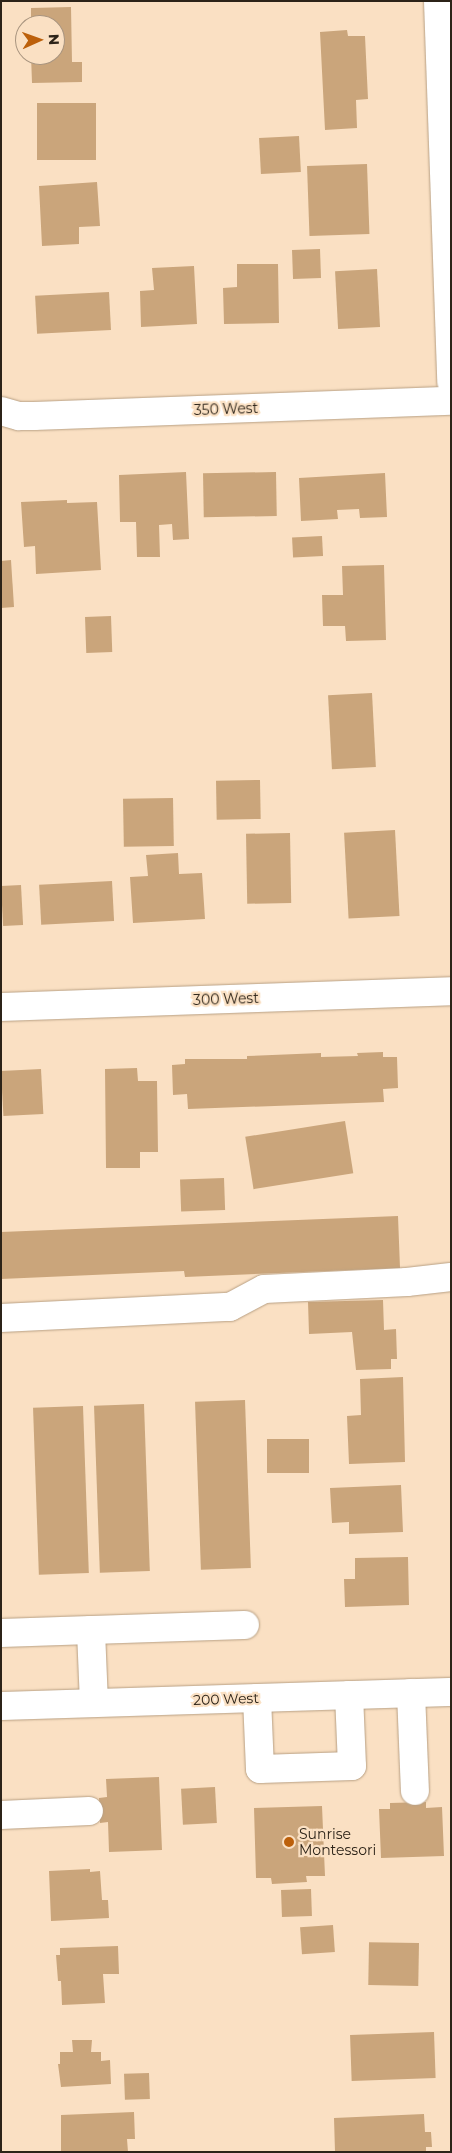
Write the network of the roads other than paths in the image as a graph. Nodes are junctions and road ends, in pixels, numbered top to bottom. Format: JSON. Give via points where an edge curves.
{"nodes":[{"id":1,"x":438,"y":1,"type":"edge"},
{"id":2,"x":445,"y":39,"type":"edge"},
{"id":3,"x":451,"y":382,"type":"edge"},
{"id":4,"x":451,"y":401,"type":"edge"},
{"id":5,"x":1,"y":411,"type":"edge"},
{"id":6,"x":451,"y":991,"type":"edge"},
{"id":7,"x":1,"y":1007,"type":"edge"},
{"id":8,"x":451,"y":1277,"type":"edge"},
{"id":9,"x":1,"y":1318,"type":"edge"},
{"id":10,"x":245,"y":1625,"type":"dead end"},
{"id":11,"x":91,"y":1630,"type":"junction"},
{"id":12,"x":1,"y":1633,"type":"edge"},
{"id":13,"x":451,"y":1692,"type":"edge"},
{"id":14,"x":411,"y":1693,"type":"junction"},
{"id":15,"x":349,"y":1695,"type":"junction"},
{"id":16,"x":257,"y":1698,"type":"junction"},
{"id":17,"x":94,"y":1704,"type":"junction"},
{"id":18,"x":1,"y":1706,"type":"edge"},
{"id":19,"x":415,"y":1792,"type":"dead end"},
{"id":20,"x":89,"y":1811,"type":"dead end"},
{"id":21,"x":1,"y":1815,"type":"edge"}],
"edges":[{"from":1,"to":2,"type":"street"},
{"from":2,"to":3,"type":"street"},
{"from":4,"to":5,"type":"street","name":"350 West","via":[[34,416]]},
{"from":6,"to":7,"type":"street","name":"300 West"},
{"from":8,"to":9,"type":"street","via":[[264,1289],[230,1307]]},
{"from":10,"to":11,"type":"street"},
{"from":11,"to":12,"type":"street"},
{"from":11,"to":17,"type":"street"},
{"from":13,"to":14,"type":"street","name":"200 West"},
{"from":14,"to":15,"type":"street","name":"200 West"},
{"from":14,"to":19,"type":"street"},
{"from":15,"to":16,"type":"street","name":"200 West"},
{"from":15,"to":16,"type":"street","via":[[352,1766],[260,1768]]},
{"from":16,"to":17,"type":"street","name":"200 West"},
{"from":17,"to":18,"type":"street","name":"200 West"},
{"from":20,"to":21,"type":"street"}]}
